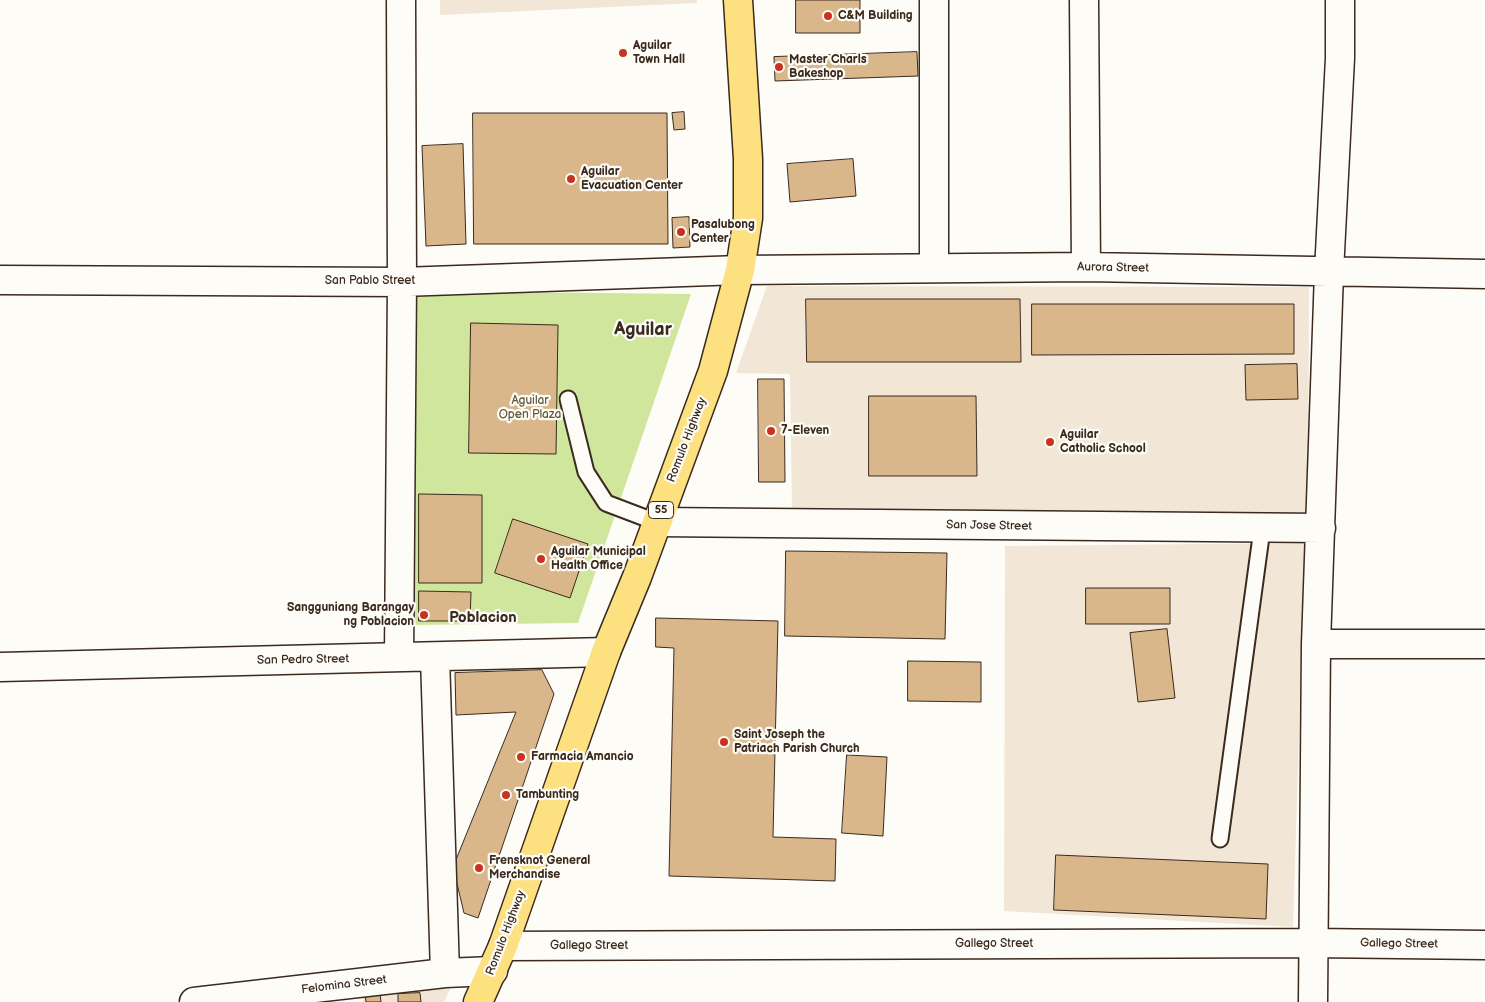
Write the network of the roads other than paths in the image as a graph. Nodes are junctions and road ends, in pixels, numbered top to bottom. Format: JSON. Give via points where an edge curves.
{"nodes":[{"id":1,"x":401,"y":0,"type":"edge"},
{"id":2,"x":738,"y":0,"type":"edge"},
{"id":3,"x":934,"y":0,"type":"edge"},
{"id":4,"x":1084,"y":0,"type":"edge"},
{"id":5,"x":1340,"y":0,"type":"edge"},
{"id":6,"x":1086,"y":267,"type":"junction"},
{"id":7,"x":934,"y":268,"type":"junction"},
{"id":8,"x":740,"y":270,"type":"junction"},
{"id":9,"x":1329,"y":272,"type":"junction"},
{"id":10,"x":1485,"y":274,"type":"edge"},
{"id":11,"x":0,"y":280,"type":"edge"},
{"id":12,"x":402,"y":282,"type":"junction"},
{"id":13,"x":568,"y":399,"type":"dead end"},
{"id":14,"x":656,"y":522,"type":"junction"},
{"id":15,"x":1321,"y":528,"type":"junction"},
{"id":16,"x":1262,"y":529,"type":"junction"},
{"id":17,"x":1316,"y":644,"type":"junction"},
{"id":18,"x":1485,"y":644,"type":"edge"},
{"id":19,"x":606,"y":652,"type":"junction"},
{"id":20,"x":435,"y":656,"type":"junction"},
{"id":21,"x":399,"y":657,"type":"junction"},
{"id":22,"x":0,"y":667,"type":"edge"},
{"id":23,"x":1220,"y":839,"type":"dead end"},
{"id":24,"x":1312,"y":943,"type":"junction"},
{"id":25,"x":1485,"y":945,"type":"edge"},
{"id":26,"x":498,"y":958,"type":"junction"},
{"id":27,"x":446,"y":973,"type":"junction"},
{"id":28,"x":194,"y":1002,"type":"edge"},
{"id":29,"x":478,"y":1002,"type":"edge"},
{"id":30,"x":1313,"y":1002,"type":"edge"}],
"edges":[{"from":1,"to":12,"type":"street"},
{"from":2,"to":8,"type":"highway","name":"Romulo Highway","number":"55","via":[[748,159],[748,218]]},
{"from":3,"to":7,"type":"street"},
{"from":4,"to":6,"type":"street"},
{"from":5,"to":9,"type":"street"},
{"from":6,"to":7,"type":"street","name":"Aurora Street"},
{"from":6,"to":9,"type":"street","name":"Aurora Street"},
{"from":7,"to":8,"type":"street","name":"Aurora Street"},
{"from":8,"to":12,"type":"street","name":"San Pablo Street"},
{"from":8,"to":14,"type":"highway","name":"Romulo Highway","number":"55","via":[[713,371]]},
{"from":9,"to":10,"type":"street","name":"Aurora Street"},
{"from":9,"to":15,"type":"street"},
{"from":11,"to":12,"type":"street","name":"San Pablo Street"},
{"from":12,"to":21,"type":"street"},
{"from":13,"to":14,"type":"lane","via":[[586,472],[606,503]]},
{"from":14,"to":16,"type":"street","name":"San Jose Street"},
{"from":14,"to":19,"type":"highway","name":"Romulo Highway","number":"55"},
{"from":15,"to":16,"type":"street","name":"San Jose Street"},
{"from":15,"to":17,"type":"street"},
{"from":16,"to":23,"type":"lane"},
{"from":17,"to":18,"type":"street"},
{"from":17,"to":24,"type":"street"},
{"from":19,"to":20,"type":"street","name":"San Pedro Street"},
{"from":19,"to":26,"type":"highway","name":"Romulo Highway","number":"55"},
{"from":20,"to":21,"type":"street","name":"San Pedro Street"},
{"from":20,"to":27,"type":"street"},
{"from":21,"to":22,"type":"street","name":"San Pedro Street"},
{"from":24,"to":25,"type":"street","name":"Gallego Street"},
{"from":24,"to":26,"type":"street","name":"Gallego Street"},
{"from":24,"to":30,"type":"street"},
{"from":26,"to":27,"type":"street","name":"Felomina Street"},
{"from":26,"to":29,"type":"highway","name":"Romulo Highway","number":"55"},
{"from":27,"to":28,"type":"street","name":"Felomina Street"}]}
